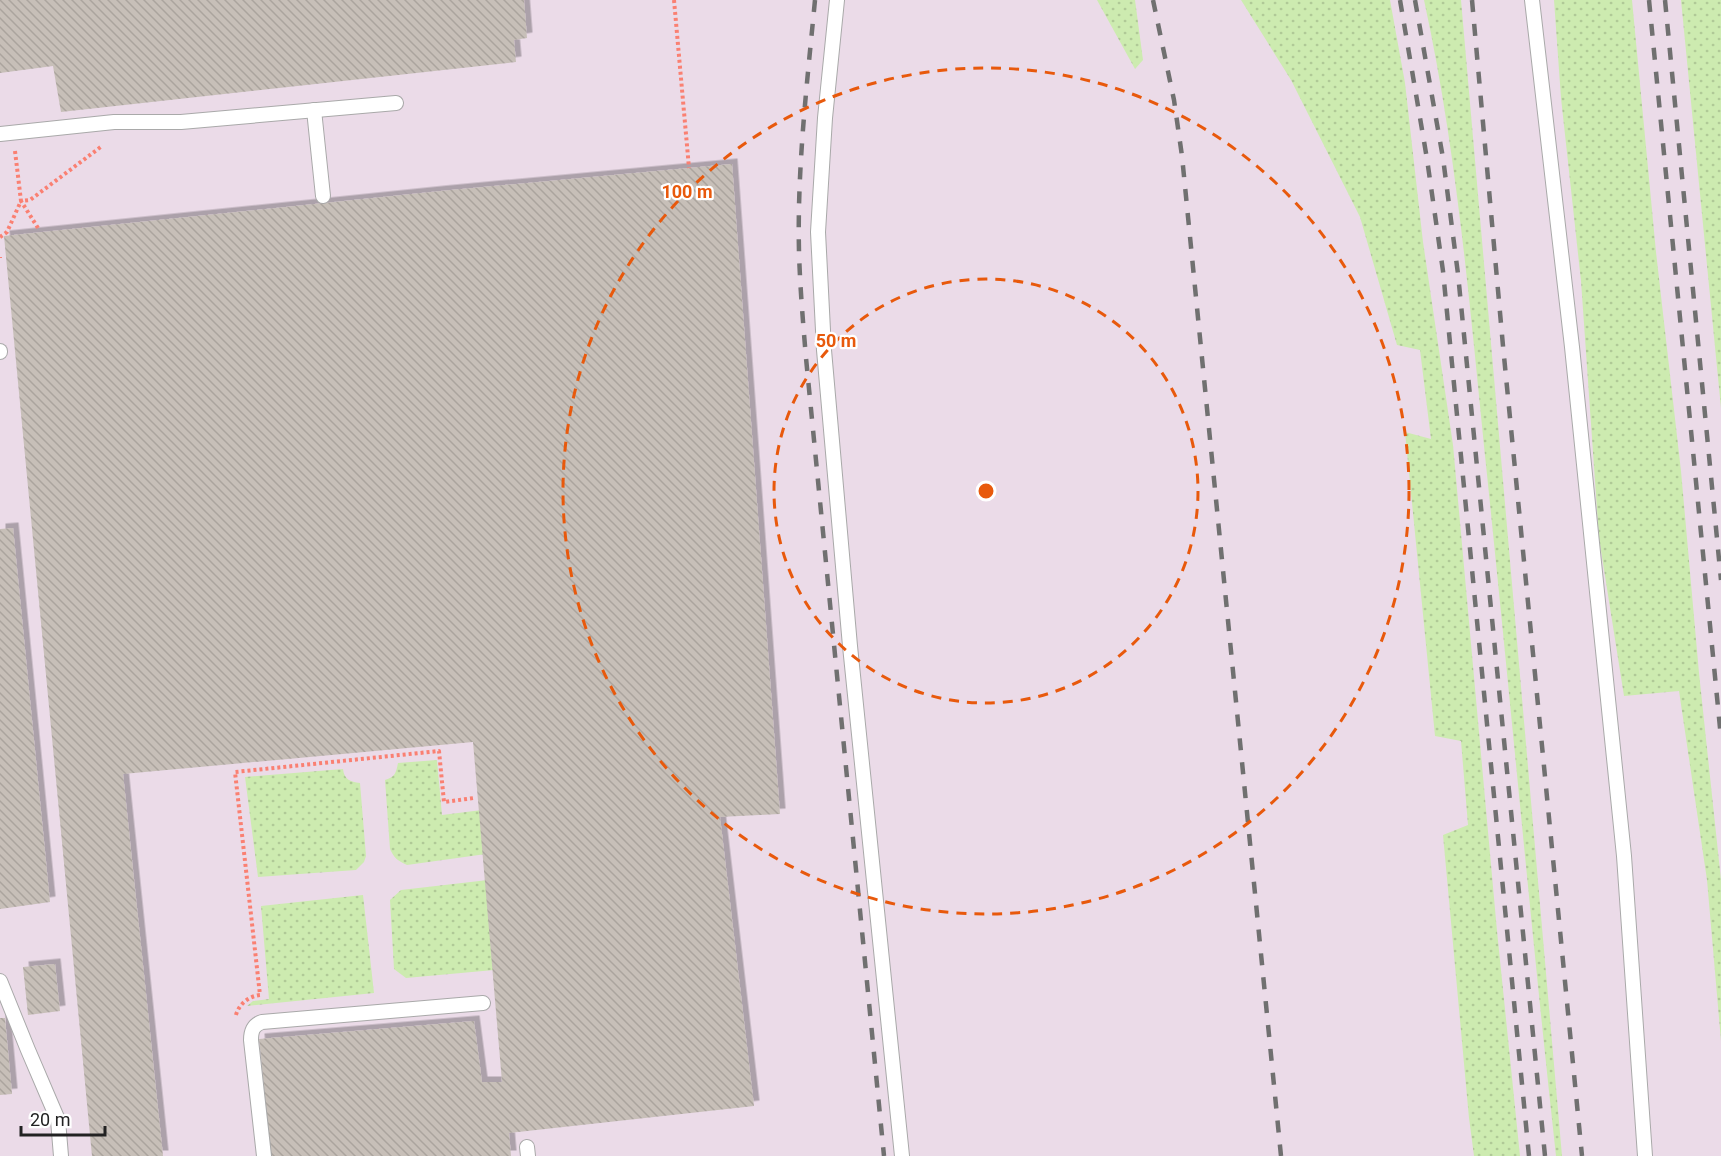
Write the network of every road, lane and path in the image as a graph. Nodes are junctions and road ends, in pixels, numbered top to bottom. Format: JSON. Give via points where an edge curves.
{"nodes":[{"id":1,"x":674,"y":0,"type":"edge"},
{"id":2,"x":837,"y":0,"type":"edge"},
{"id":3,"x":1532,"y":0,"type":"edge"},
{"id":4,"x":396,"y":102,"type":"dead end"},
{"id":5,"x":314,"y":110,"type":"junction"},
{"id":6,"x":114,"y":122,"type":"junction"},
{"id":7,"x":7,"y":133,"type":"edge"},
{"id":8,"x":689,"y":168,"type":"dead end"},
{"id":9,"x":322,"y":196,"type":"dead end"},
{"id":10,"x":21,"y":201,"type":"junction"},
{"id":11,"x":38,"y":228,"type":"dead end"},
{"id":12,"x":0,"y":237,"type":"edge"},
{"id":13,"x":474,"y":798,"type":"dead end"},
{"id":14,"x":0,"y":981,"type":"edge"},
{"id":15,"x":483,"y":1003,"type":"dead end"},
{"id":16,"x":236,"y":1016,"type":"dead end"},
{"id":17,"x":62,"y":1156,"type":"edge"},
{"id":18,"x":264,"y":1156,"type":"edge"},
{"id":19,"x":902,"y":1156,"type":"edge"},
{"id":20,"x":1646,"y":1156,"type":"edge"}],
"edges":[{"from":1,"to":8,"type":"path"},
{"from":2,"to":19,"type":"lane","via":[[819,232],[824,350]]},
{"from":3,"to":20,"type":"lane","via":[[1624,856]]},
{"from":4,"to":5,"type":"lane"},
{"from":5,"to":6,"type":"lane","via":[[181,122]]},
{"from":5,"to":9,"type":"lane"},
{"from":6,"to":7,"type":"lane"},
{"from":6,"to":10,"type":"path","via":[[112,138],[30,200]]},
{"from":7,"to":10,"type":"path"},
{"from":10,"to":11,"type":"path"},
{"from":10,"to":12,"type":"path","via":[[7,232]]},
{"from":13,"to":16,"type":"path","via":[[444,802],[439,751],[235,772],[260,995],[242,1004]]},
{"from":14,"to":17,"type":"lane","via":[[58,1120]]},
{"from":15,"to":18,"type":"lane","via":[[256,1024],[251,1040]]}]}
